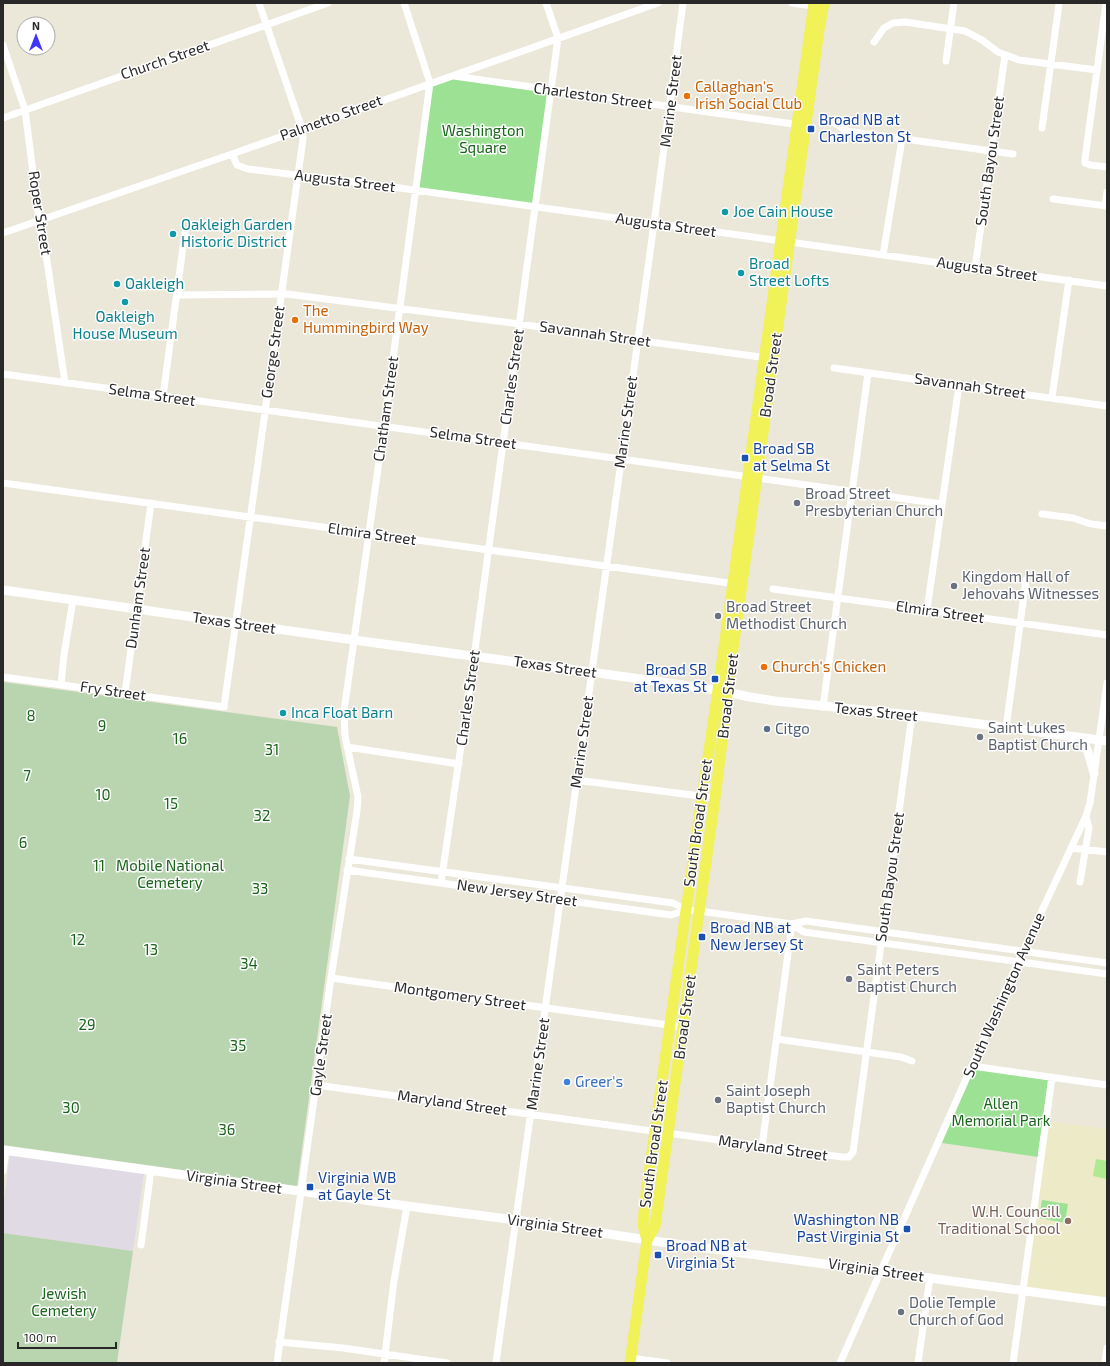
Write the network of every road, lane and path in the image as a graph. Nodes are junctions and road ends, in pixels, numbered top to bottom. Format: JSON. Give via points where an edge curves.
{"nodes":[{"id":1,"x":259,"y":3,"type":"edge"},
{"id":2,"x":328,"y":3,"type":"edge"},
{"id":3,"x":404,"y":3,"type":"edge"},
{"id":4,"x":546,"y":3,"type":"edge"},
{"id":5,"x":658,"y":3,"type":"edge"},
{"id":6,"x":683,"y":3,"type":"edge"},
{"id":7,"x":792,"y":3,"type":"edge"},
{"id":8,"x":954,"y":3,"type":"edge"},
{"id":9,"x":1106,"y":3,"type":"edge"},
{"id":10,"x":817,"y":4,"type":"edge"},
{"id":11,"x":1059,"y":4,"type":"edge"},
{"id":12,"x":267,"y":25,"type":"junction"},
{"id":13,"x":950,"y":29,"type":"junction"},
{"id":14,"x":558,"y":38,"type":"junction"},
{"id":15,"x":874,"y":42,"type":"dead end"},
{"id":16,"x":3,"y":45,"type":"edge"},
{"id":17,"x":1005,"y":55,"type":"junction"},
{"id":18,"x":946,"y":61,"type":"dead end"},
{"id":19,"x":1051,"y":64,"type":"junction"},
{"id":20,"x":1098,"y":70,"type":"junction"},
{"id":21,"x":452,"y":75,"type":"junction"},
{"id":22,"x":430,"y":83,"type":"junction"},
{"id":23,"x":551,"y":90,"type":"junction"},
{"id":24,"x":670,"y":107,"type":"junction"},
{"id":25,"x":25,"y":110,"type":"junction"},
{"id":26,"x":3,"y":118,"type":"edge"},
{"id":27,"x":833,"y":122,"type":"dead end"},
{"id":28,"x":802,"y":125,"type":"junction"},
{"id":29,"x":1042,"y":128,"type":"dead end"},
{"id":30,"x":302,"y":129,"type":"junction"},
{"id":31,"x":902,"y":139,"type":"junction"},
{"id":32,"x":991,"y":151,"type":"junction"},
{"id":33,"x":232,"y":154,"type":"junction"},
{"id":34,"x":1013,"y":154,"type":"dead end"},
{"id":35,"x":1107,"y":167,"type":"edge"},
{"id":36,"x":299,"y":175,"type":"junction"},
{"id":37,"x":416,"y":190,"type":"junction"},
{"id":38,"x":1107,"y":192,"type":"edge"},
{"id":39,"x":1053,"y":199,"type":"dead end"},
{"id":40,"x":1106,"y":206,"type":"edge"},
{"id":41,"x":535,"y":207,"type":"junction"},
{"id":42,"x":39,"y":220,"type":"junction"},
{"id":43,"x":654,"y":224,"type":"junction"},
{"id":44,"x":185,"y":232,"type":"dead end"},
{"id":45,"x":3,"y":233,"type":"edge"},
{"id":46,"x":786,"y":242,"type":"junction"},
{"id":47,"x":883,"y":255,"type":"junction"},
{"id":48,"x":975,"y":268,"type":"junction"},
{"id":49,"x":1069,"y":280,"type":"junction"},
{"id":50,"x":1107,"y":286,"type":"edge"},
{"id":51,"x":281,"y":294,"type":"junction"},
{"id":52,"x":177,"y":295,"type":"junction"},
{"id":53,"x":400,"y":308,"type":"junction"},
{"id":54,"x":519,"y":324,"type":"junction"},
{"id":55,"x":638,"y":341,"type":"junction"},
{"id":56,"x":769,"y":359,"type":"junction"},
{"id":57,"x":834,"y":368,"type":"dead end"},
{"id":58,"x":868,"y":372,"type":"junction"},
{"id":59,"x":3,"y":374,"type":"edge"},
{"id":60,"x":65,"y":383,"type":"junction"},
{"id":61,"x":959,"y":385,"type":"junction"},
{"id":62,"x":163,"y":396,"type":"junction"},
{"id":63,"x":1052,"y":398,"type":"junction"},
{"id":64,"x":1107,"y":406,"type":"edge"},
{"id":65,"x":265,"y":411,"type":"junction"},
{"id":66,"x":384,"y":426,"type":"junction"},
{"id":67,"x":503,"y":442,"type":"junction"},
{"id":68,"x":621,"y":459,"type":"junction"},
{"id":69,"x":753,"y":477,"type":"junction"},
{"id":70,"x":3,"y":483,"type":"edge"},
{"id":71,"x":853,"y":491,"type":"junction"},
{"id":72,"x":151,"y":503,"type":"junction"},
{"id":73,"x":942,"y":504,"type":"junction"},
{"id":74,"x":1042,"y":514,"type":"dead end"},
{"id":75,"x":251,"y":516,"type":"junction"},
{"id":76,"x":1107,"y":526,"type":"edge"},
{"id":77,"x":369,"y":533,"type":"junction"},
{"id":78,"x":489,"y":550,"type":"junction"},
{"id":79,"x":606,"y":566,"type":"junction"},
{"id":80,"x":1026,"y":580,"type":"dead end"},
{"id":81,"x":737,"y":584,"type":"junction"},
{"id":82,"x":773,"y":589,"type":"dead end"},
{"id":83,"x":3,"y":590,"type":"edge"},
{"id":84,"x":838,"y":598,"type":"junction"},
{"id":85,"x":73,"y":600,"type":"junction"},
{"id":86,"x":137,"y":610,"type":"junction"},
{"id":87,"x":927,"y":610,"type":"junction"},
{"id":88,"x":1020,"y":623,"type":"junction"},
{"id":89,"x":236,"y":624,"type":"junction"},
{"id":90,"x":1107,"y":635,"type":"edge"},
{"id":91,"x":354,"y":640,"type":"junction"},
{"id":92,"x":474,"y":657,"type":"junction"},
{"id":93,"x":592,"y":672,"type":"junction"},
{"id":94,"x":3,"y":677,"type":"edge"},
{"id":95,"x":1107,"y":683,"type":"edge"},
{"id":96,"x":61,"y":684,"type":"junction"},
{"id":97,"x":723,"y":691,"type":"junction"},
{"id":98,"x":125,"y":693,"type":"junction"},
{"id":99,"x":224,"y":706,"type":"joint"},
{"id":100,"x":823,"y":706,"type":"junction"},
{"id":101,"x":912,"y":715,"type":"junction"},
{"id":102,"x":1006,"y":728,"type":"junction"},
{"id":103,"x":1075,"y":737,"type":"junction"},
{"id":104,"x":1103,"y":741,"type":"edge"},
{"id":105,"x":348,"y":748,"type":"junction"},
{"id":106,"x":459,"y":764,"type":"junction"},
{"id":107,"x":1094,"y":773,"type":"junction"},
{"id":108,"x":576,"y":780,"type":"junction"},
{"id":109,"x":702,"y":797,"type":"junction"},
{"id":110,"x":715,"y":798,"type":"junction"},
{"id":111,"x":1086,"y":816,"type":"junction"},
{"id":112,"x":696,"y":843,"type":"junction"},
{"id":113,"x":708,"y":845,"type":"junction"},
{"id":114,"x":1071,"y":848,"type":"junction"},
{"id":115,"x":1085,"y":850,"type":"junction"},
{"id":116,"x":1107,"y":852,"type":"edge"},
{"id":117,"x":349,"y":859,"type":"junction"},
{"id":118,"x":347,"y":870,"type":"junction"},
{"id":119,"x":443,"y":872,"type":"junction"},
{"id":120,"x":1080,"y":882,"type":"dead end"},
{"id":121,"x":441,"y":883,"type":"junction"},
{"id":122,"x":563,"y":887,"type":"junction"},
{"id":123,"x":561,"y":899,"type":"junction"},
{"id":124,"x":686,"y":910,"type":"junction"},
{"id":125,"x":699,"y":912,"type":"junction"},
{"id":126,"x":792,"y":924,"type":"junction"},
{"id":127,"x":882,"y":932,"type":"junction"},
{"id":128,"x":881,"y":943,"type":"junction"},
{"id":129,"x":980,"y":946,"type":"junction"},
{"id":130,"x":1023,"y":951,"type":"junction"},
{"id":131,"x":978,"y":956,"type":"junction"},
{"id":132,"x":1073,"y":958,"type":"junction"},
{"id":133,"x":1018,"y":962,"type":"junction"},
{"id":134,"x":1107,"y":963,"type":"edge"},
{"id":135,"x":1071,"y":969,"type":"junction"},
{"id":136,"x":1107,"y":974,"type":"edge"},
{"id":137,"x":331,"y":978,"type":"junction"},
{"id":138,"x":546,"y":1008,"type":"junction"},
{"id":139,"x":670,"y":1025,"type":"junction"},
{"id":140,"x":683,"y":1027,"type":"junction"},
{"id":141,"x":777,"y":1039,"type":"junction"},
{"id":142,"x":867,"y":1052,"type":"junction"},
{"id":143,"x":912,"y":1061,"type":"dead end"},
{"id":144,"x":972,"y":1066,"type":"junction"},
{"id":145,"x":1052,"y":1077,"type":"junction"},
{"id":146,"x":316,"y":1084,"type":"junction"},
{"id":147,"x":1107,"y":1085,"type":"edge"},
{"id":148,"x":531,"y":1114,"type":"junction"},
{"id":149,"x":655,"y":1132,"type":"junction"},
{"id":150,"x":668,"y":1134,"type":"junction"},
{"id":151,"x":762,"y":1146,"type":"junction"},
{"id":152,"x":4,"y":1150,"type":"edge"},
{"id":153,"x":849,"y":1156,"type":"joint"},
{"id":154,"x":151,"y":1170,"type":"junction"},
{"id":155,"x":3,"y":1171,"type":"edge"},
{"id":156,"x":301,"y":1191,"type":"junction"},
{"id":157,"x":407,"y":1206,"type":"junction"},
{"id":158,"x":516,"y":1220,"type":"junction"},
{"id":159,"x":647,"y":1240,"type":"junction"},
{"id":160,"x":141,"y":1245,"type":"dead end"},
{"id":161,"x":882,"y":1270,"type":"junction"},
{"id":162,"x":930,"y":1277,"type":"junction"},
{"id":163,"x":1022,"y":1290,"type":"junction"},
{"id":164,"x":1107,"y":1302,"type":"edge"},
{"id":165,"x":280,"y":1342,"type":"junction"},
{"id":166,"x":1107,"y":1348,"type":"edge"},
{"id":167,"x":385,"y":1354,"type":"junction"},
{"id":168,"x":630,"y":1361,"type":"edge"},
{"id":169,"x":277,"y":1363,"type":"edge"},
{"id":170,"x":384,"y":1363,"type":"edge"},
{"id":171,"x":448,"y":1363,"type":"edge"},
{"id":172,"x":496,"y":1363,"type":"edge"},
{"id":173,"x":667,"y":1363,"type":"edge"},
{"id":174,"x":840,"y":1363,"type":"edge"},
{"id":175,"x":918,"y":1363,"type":"edge"},
{"id":176,"x":1013,"y":1363,"type":"edge"},
{"id":177,"x":1105,"y":1363,"type":"edge"}],
"edges":[{"from":1,"to":12,"type":"street","name":"George Street"},
{"from":2,"to":12,"type":"street","name":"Church Street"},
{"from":3,"to":22,"type":"street","name":"Chatham Street"},
{"from":4,"to":14,"type":"street","name":"Charles Street"},
{"from":5,"to":14,"type":"street","name":"Palmetto Street"},
{"from":6,"to":24,"type":"street","name":"Marine Street"},
{"from":7,"to":10,"type":"street"},
{"from":8,"to":13,"type":"street"},
{"from":9,"to":20,"type":"street"},
{"from":10,"to":28,"type":"main road"},
{"from":11,"to":19,"type":"street"},
{"from":12,"to":25,"type":"street","name":"Church Street"},
{"from":12,"to":30,"type":"street","name":"George Street"},
{"from":13,"to":15,"type":"street","via":[[905,22],[894,23],[884,28]]},
{"from":13,"to":17,"type":"street","via":[[965,31]]},
{"from":13,"to":18,"type":"street"},
{"from":14,"to":21,"type":"street","name":"Palmetto Street"},
{"from":14,"to":23,"type":"street","name":"Charles Street"},
{"from":16,"to":25,"type":"street","name":"Roper Street"},
{"from":17,"to":19,"type":"street","via":[[1019,60]]},
{"from":17,"to":32,"type":"street","name":"South Bayou Street"},
{"from":19,"to":20,"type":"street"},
{"from":19,"to":29,"type":"street"},
{"from":20,"to":35,"type":"street","via":[[1085,163]]},
{"from":21,"to":22,"type":"street","name":"Palmetto Street"},
{"from":21,"to":23,"type":"street","name":"Charleston Street"},
{"from":22,"to":30,"type":"street","name":"Palmetto Street"},
{"from":22,"to":37,"type":"street","name":"Chatham Street"},
{"from":23,"to":24,"type":"street","name":"Charleston Street"},
{"from":23,"to":41,"type":"street","name":"Charles Street"},
{"from":24,"to":28,"type":"street","name":"Charleston Street"},
{"from":24,"to":43,"type":"street","name":"Marine Street"},
{"from":25,"to":26,"type":"street","name":"Church Street"},
{"from":25,"to":42,"type":"street","name":"Roper Street"},
{"from":27,"to":31,"type":"street","via":[[847,131]]},
{"from":28,"to":46,"type":"main road","name":"Broad Street"},
{"from":30,"to":33,"type":"street","name":"Palmetto Street"},
{"from":30,"to":36,"type":"street","name":"George Street","via":[[304,139]]},
{"from":31,"to":32,"type":"street"},
{"from":31,"to":47,"type":"street"},
{"from":32,"to":34,"type":"street"},
{"from":32,"to":48,"type":"street","name":"South Bayou Street"},
{"from":33,"to":36,"type":"street","name":"Augusta Street","via":[[237,165],[248,169]]},
{"from":33,"to":42,"type":"street","name":"Palmetto Street"},
{"from":36,"to":37,"type":"street","name":"Augusta Street"},
{"from":36,"to":51,"type":"street","name":"George Street"},
{"from":37,"to":41,"type":"street","name":"Augusta Street"},
{"from":37,"to":53,"type":"street","name":"Chatham Street"},
{"from":38,"to":40,"type":"street"},
{"from":39,"to":40,"type":"street"},
{"from":41,"to":43,"type":"street","name":"Augusta Street"},
{"from":41,"to":54,"type":"street","name":"Charles Street"},
{"from":42,"to":45,"type":"street","name":"Palmetto Street"},
{"from":42,"to":60,"type":"street","name":"Roper Street"},
{"from":43,"to":46,"type":"street","name":"Augusta Street"},
{"from":43,"to":55,"type":"street","name":"Marine Street"},
{"from":44,"to":52,"type":"street"},
{"from":46,"to":47,"type":"street","name":"Augusta Street"},
{"from":46,"to":56,"type":"main road","name":"Broad Street"},
{"from":47,"to":48,"type":"street","name":"Augusta Street"},
{"from":48,"to":49,"type":"street","name":"Augusta Street"},
{"from":49,"to":50,"type":"street","name":"Augusta Street"},
{"from":49,"to":63,"type":"street"},
{"from":51,"to":52,"type":"street","name":"Savannah Street"},
{"from":51,"to":53,"type":"street","name":"Savannah Street"},
{"from":51,"to":65,"type":"street","name":"George Street"},
{"from":52,"to":62,"type":"street"},
{"from":53,"to":54,"type":"street","name":"Savannah Street"},
{"from":53,"to":66,"type":"street","name":"Chatham Street"},
{"from":54,"to":55,"type":"street","name":"Savannah Street"},
{"from":54,"to":67,"type":"street","name":"Charles Street"},
{"from":55,"to":56,"type":"street","name":"Savannah Street"},
{"from":55,"to":68,"type":"street","name":"Marine Street"},
{"from":56,"to":69,"type":"main road","name":"Broad Street"},
{"from":57,"to":58,"type":"street","name":"Savannah Street"},
{"from":58,"to":61,"type":"street","name":"Savannah Street"},
{"from":58,"to":71,"type":"street"},
{"from":59,"to":60,"type":"street","name":"Selma Street"},
{"from":60,"to":62,"type":"street","name":"Selma Street"},
{"from":61,"to":63,"type":"street","name":"Savannah Street"},
{"from":61,"to":73,"type":"street"},
{"from":62,"to":65,"type":"street","name":"Selma Street"},
{"from":63,"to":64,"type":"street","name":"Savannah Street"},
{"from":65,"to":66,"type":"street","name":"Selma Street"},
{"from":65,"to":75,"type":"street","name":"George Street"},
{"from":66,"to":67,"type":"street","name":"Selma Street"},
{"from":66,"to":77,"type":"street","name":"Chatham Street"},
{"from":67,"to":68,"type":"street","name":"Selma Street"},
{"from":67,"to":78,"type":"street","name":"Charles Street"},
{"from":68,"to":69,"type":"street","name":"Selma Street"},
{"from":68,"to":79,"type":"street","name":"Marine Street"},
{"from":69,"to":71,"type":"street","name":"Selma Street"},
{"from":69,"to":81,"type":"main road","name":"Broad Street"},
{"from":70,"to":72,"type":"street","name":"Elmira Street"},
{"from":71,"to":73,"type":"street","name":"Selma Street"},
{"from":71,"to":84,"type":"street"},
{"from":72,"to":75,"type":"street","name":"Elmira Street"},
{"from":72,"to":86,"type":"street","name":"Dunham Street"},
{"from":73,"to":87,"type":"street"},
{"from":74,"to":76,"type":"street"},
{"from":75,"to":77,"type":"street","name":"Elmira Street"},
{"from":75,"to":89,"type":"street","name":"George Street"},
{"from":77,"to":78,"type":"street","name":"Elmira Street"},
{"from":77,"to":91,"type":"street","name":"Chatham Street"},
{"from":78,"to":79,"type":"street","name":"Elmira Street"},
{"from":78,"to":92,"type":"street","name":"Charles Street"},
{"from":79,"to":81,"type":"street","name":"Elmira Street"},
{"from":79,"to":93,"type":"street","name":"Marine Street"},
{"from":80,"to":88,"type":"street"},
{"from":81,"to":97,"type":"main road","name":"Broad Street"},
{"from":82,"to":84,"type":"street","name":"Elmira Street"},
{"from":83,"to":85,"type":"street","name":"Texas Street"},
{"from":84,"to":87,"type":"street","name":"Elmira Street"},
{"from":84,"to":100,"type":"street"},
{"from":85,"to":86,"type":"street","name":"Texas Street"},
{"from":85,"to":96,"type":"street"},
{"from":86,"to":89,"type":"street","name":"Texas Street"},
{"from":86,"to":98,"type":"street","name":"Dunham Street"},
{"from":87,"to":88,"type":"street","name":"Elmira Street"},
{"from":88,"to":90,"type":"street","name":"Elmira Street"},
{"from":88,"to":102,"type":"street"},
{"from":89,"to":91,"type":"street","name":"Texas Street"},
{"from":89,"to":99,"type":"street","name":"George Street"},
{"from":91,"to":92,"type":"street","name":"Texas Street"},
{"from":91,"to":105,"type":"street","name":"Chatham Street","via":[[344,711]]},
{"from":92,"to":93,"type":"street","name":"Texas Street"},
{"from":92,"to":106,"type":"street","name":"Charles Street"},
{"from":93,"to":97,"type":"street","name":"Texas Street"},
{"from":93,"to":108,"type":"street","name":"Marine Street"},
{"from":94,"to":96,"type":"street","name":"Fry Street"},
{"from":95,"to":104,"type":"street","name":"South Washington Avenue"},
{"from":96,"to":98,"type":"street","name":"Fry Street"},
{"from":97,"to":100,"type":"street","name":"Texas Street"},
{"from":97,"to":109,"type":"main road","name":"South Broad Street"},
{"from":97,"to":110,"type":"main road","name":"Broad Street","via":[[726,710]]},
{"from":98,"to":99,"type":"street","name":"Fry Street"},
{"from":100,"to":101,"type":"street","name":"Texas Street"},
{"from":101,"to":102,"type":"street","name":"Texas Street"},
{"from":101,"to":127,"type":"street","name":"South Bayou Street"},
{"from":102,"to":103,"type":"street","name":"Texas Street"},
{"from":103,"to":104,"type":"street","name":"Texas Street"},
{"from":103,"to":107,"type":"street","via":[[1085,746]]},
{"from":104,"to":107,"type":"street","name":"South Washington Avenue"},
{"from":105,"to":106,"type":"street"},
{"from":105,"to":117,"type":"street","name":"Gayle Street","via":[[358,797]]},
{"from":106,"to":119,"type":"street","name":"Charles Street"},
{"from":107,"to":111,"type":"street","name":"South Washington Avenue"},
{"from":108,"to":109,"type":"street"},
{"from":108,"to":122,"type":"street","name":"Marine Street"},
{"from":109,"to":110,"type":"street"},
{"from":109,"to":112,"type":"main road","name":"South Broad Street"},
{"from":110,"to":113,"type":"main road","name":"Broad Street"},
{"from":111,"to":114,"type":"street","name":"South Washington Avenue"},
{"from":111,"to":115,"type":"street","via":[[1089,828]]},
{"from":112,"to":113,"type":"street"},
{"from":112,"to":124,"type":"main road","name":"South Broad Street"},
{"from":113,"to":125,"type":"main road","name":"Broad Street"},
{"from":114,"to":115,"type":"street"},
{"from":114,"to":130,"type":"street","name":"South Washington Avenue"},
{"from":115,"to":116,"type":"street"},
{"from":115,"to":120,"type":"street"},
{"from":117,"to":118,"type":"street","name":"Gayle Street"},
{"from":117,"to":119,"type":"street","name":"New Jersey Street"},
{"from":118,"to":121,"type":"street","name":"New Jersey Street"},
{"from":118,"to":137,"type":"street","name":"Gayle Street"},
{"from":119,"to":121,"type":"street","name":"Charles Street"},
{"from":119,"to":122,"type":"street","name":"New Jersey Street"},
{"from":121,"to":123,"type":"street","name":"New Jersey Street"},
{"from":122,"to":123,"type":"street","name":"Marine Street"},
{"from":122,"to":124,"type":"street","name":"New Jersey Street","via":[[673,903]]},
{"from":123,"to":124,"type":"street","name":"New Jersey Street","via":[[671,914]]},
{"from":123,"to":138,"type":"street","name":"Marine Street"},
{"from":124,"to":125,"type":"street","name":"New Jersey Street"},
{"from":124,"to":139,"type":"main road","name":"South Broad Street"},
{"from":125,"to":126,"type":"street","name":"New Jersey Street"},
{"from":125,"to":140,"type":"main road","name":"Broad Street"},
{"from":126,"to":127,"type":"street","name":"New Jersey Street","via":[[806,922]]},
{"from":126,"to":128,"type":"street","name":"New Jersey Street","via":[[804,932]]},
{"from":126,"to":141,"type":"street"},
{"from":127,"to":128,"type":"street","name":"South Bayou Street"},
{"from":127,"to":129,"type":"street","name":"New Jersey Street"},
{"from":128,"to":131,"type":"street","name":"New Jersey Street"},
{"from":128,"to":142,"type":"street","name":"South Bayou Street"},
{"from":129,"to":130,"type":"street","name":"New Jersey Street"},
{"from":129,"to":131,"type":"street"},
{"from":130,"to":132,"type":"street","name":"New Jersey Street"},
{"from":130,"to":133,"type":"street","name":"South Washington Avenue"},
{"from":131,"to":133,"type":"street","name":"New Jersey Street"},
{"from":132,"to":134,"type":"street","name":"New Jersey Street"},
{"from":132,"to":135,"type":"street"},
{"from":133,"to":135,"type":"street","name":"New Jersey Street"},
{"from":133,"to":144,"type":"street","name":"South Washington Avenue"},
{"from":135,"to":136,"type":"street","name":"New Jersey Street"},
{"from":137,"to":138,"type":"street","name":"Montgomery Street"},
{"from":137,"to":146,"type":"street","name":"Gayle Street"},
{"from":138,"to":139,"type":"street","name":"Montgomery Street"},
{"from":138,"to":148,"type":"street","name":"Marine Street"},
{"from":139,"to":140,"type":"street","name":"Montgomery Street"},
{"from":139,"to":149,"type":"main road","name":"South Broad Street"},
{"from":140,"to":150,"type":"main road","name":"Broad Street"},
{"from":141,"to":142,"type":"street"},
{"from":141,"to":151,"type":"street"},
{"from":142,"to":143,"type":"street"},
{"from":142,"to":153,"type":"street","name":"South Bayou Street","via":[[853,1152]]},
{"from":144,"to":145,"type":"street"},
{"from":144,"to":161,"type":"street","name":"South Washington Avenue"},
{"from":145,"to":147,"type":"street"},
{"from":145,"to":163,"type":"street"},
{"from":146,"to":148,"type":"street","name":"Maryland Street"},
{"from":146,"to":156,"type":"street","name":"Gayle Street"},
{"from":148,"to":149,"type":"street","name":"Maryland Street"},
{"from":148,"to":158,"type":"street","name":"Marine Street"},
{"from":149,"to":150,"type":"street","name":"Maryland Street"},
{"from":149,"to":159,"type":"main road","name":"South Broad Street","via":[[643,1225]]},
{"from":150,"to":151,"type":"street","name":"Maryland Street"},
{"from":150,"to":159,"type":"main road","name":"Broad Street","via":[[655,1226]]},
{"from":151,"to":153,"type":"street","name":"Maryland Street"},
{"from":152,"to":154,"type":"street","name":"Virginia Street"},
{"from":152,"to":155,"type":"street"},
{"from":154,"to":156,"type":"street","name":"Virginia Street"},
{"from":154,"to":160,"type":"street"},
{"from":156,"to":157,"type":"street","name":"Virginia Street"},
{"from":156,"to":165,"type":"street","name":"Gayle Street"},
{"from":157,"to":158,"type":"street","name":"Virginia Street"},
{"from":157,"to":167,"type":"street"},
{"from":158,"to":159,"type":"street","name":"Virginia Street"},
{"from":158,"to":172,"type":"street","name":"Marine Street"},
{"from":159,"to":161,"type":"street","name":"Virginia Street"},
{"from":159,"to":168,"type":"main road","name":"Broad Street"},
{"from":161,"to":162,"type":"street","name":"Virginia Street"},
{"from":161,"to":174,"type":"street","name":"South Washington Avenue"},
{"from":162,"to":163,"type":"street","name":"Virginia Street"},
{"from":162,"to":175,"type":"street"},
{"from":163,"to":164,"type":"street","name":"Virginia Street"},
{"from":163,"to":176,"type":"street"},
{"from":165,"to":167,"type":"street"},
{"from":165,"to":169,"type":"street","name":"Gayle Street"},
{"from":166,"to":177,"type":"street"},
{"from":167,"to":170,"type":"street"},
{"from":167,"to":171,"type":"street"},
{"from":168,"to":173,"type":"street"}]}
